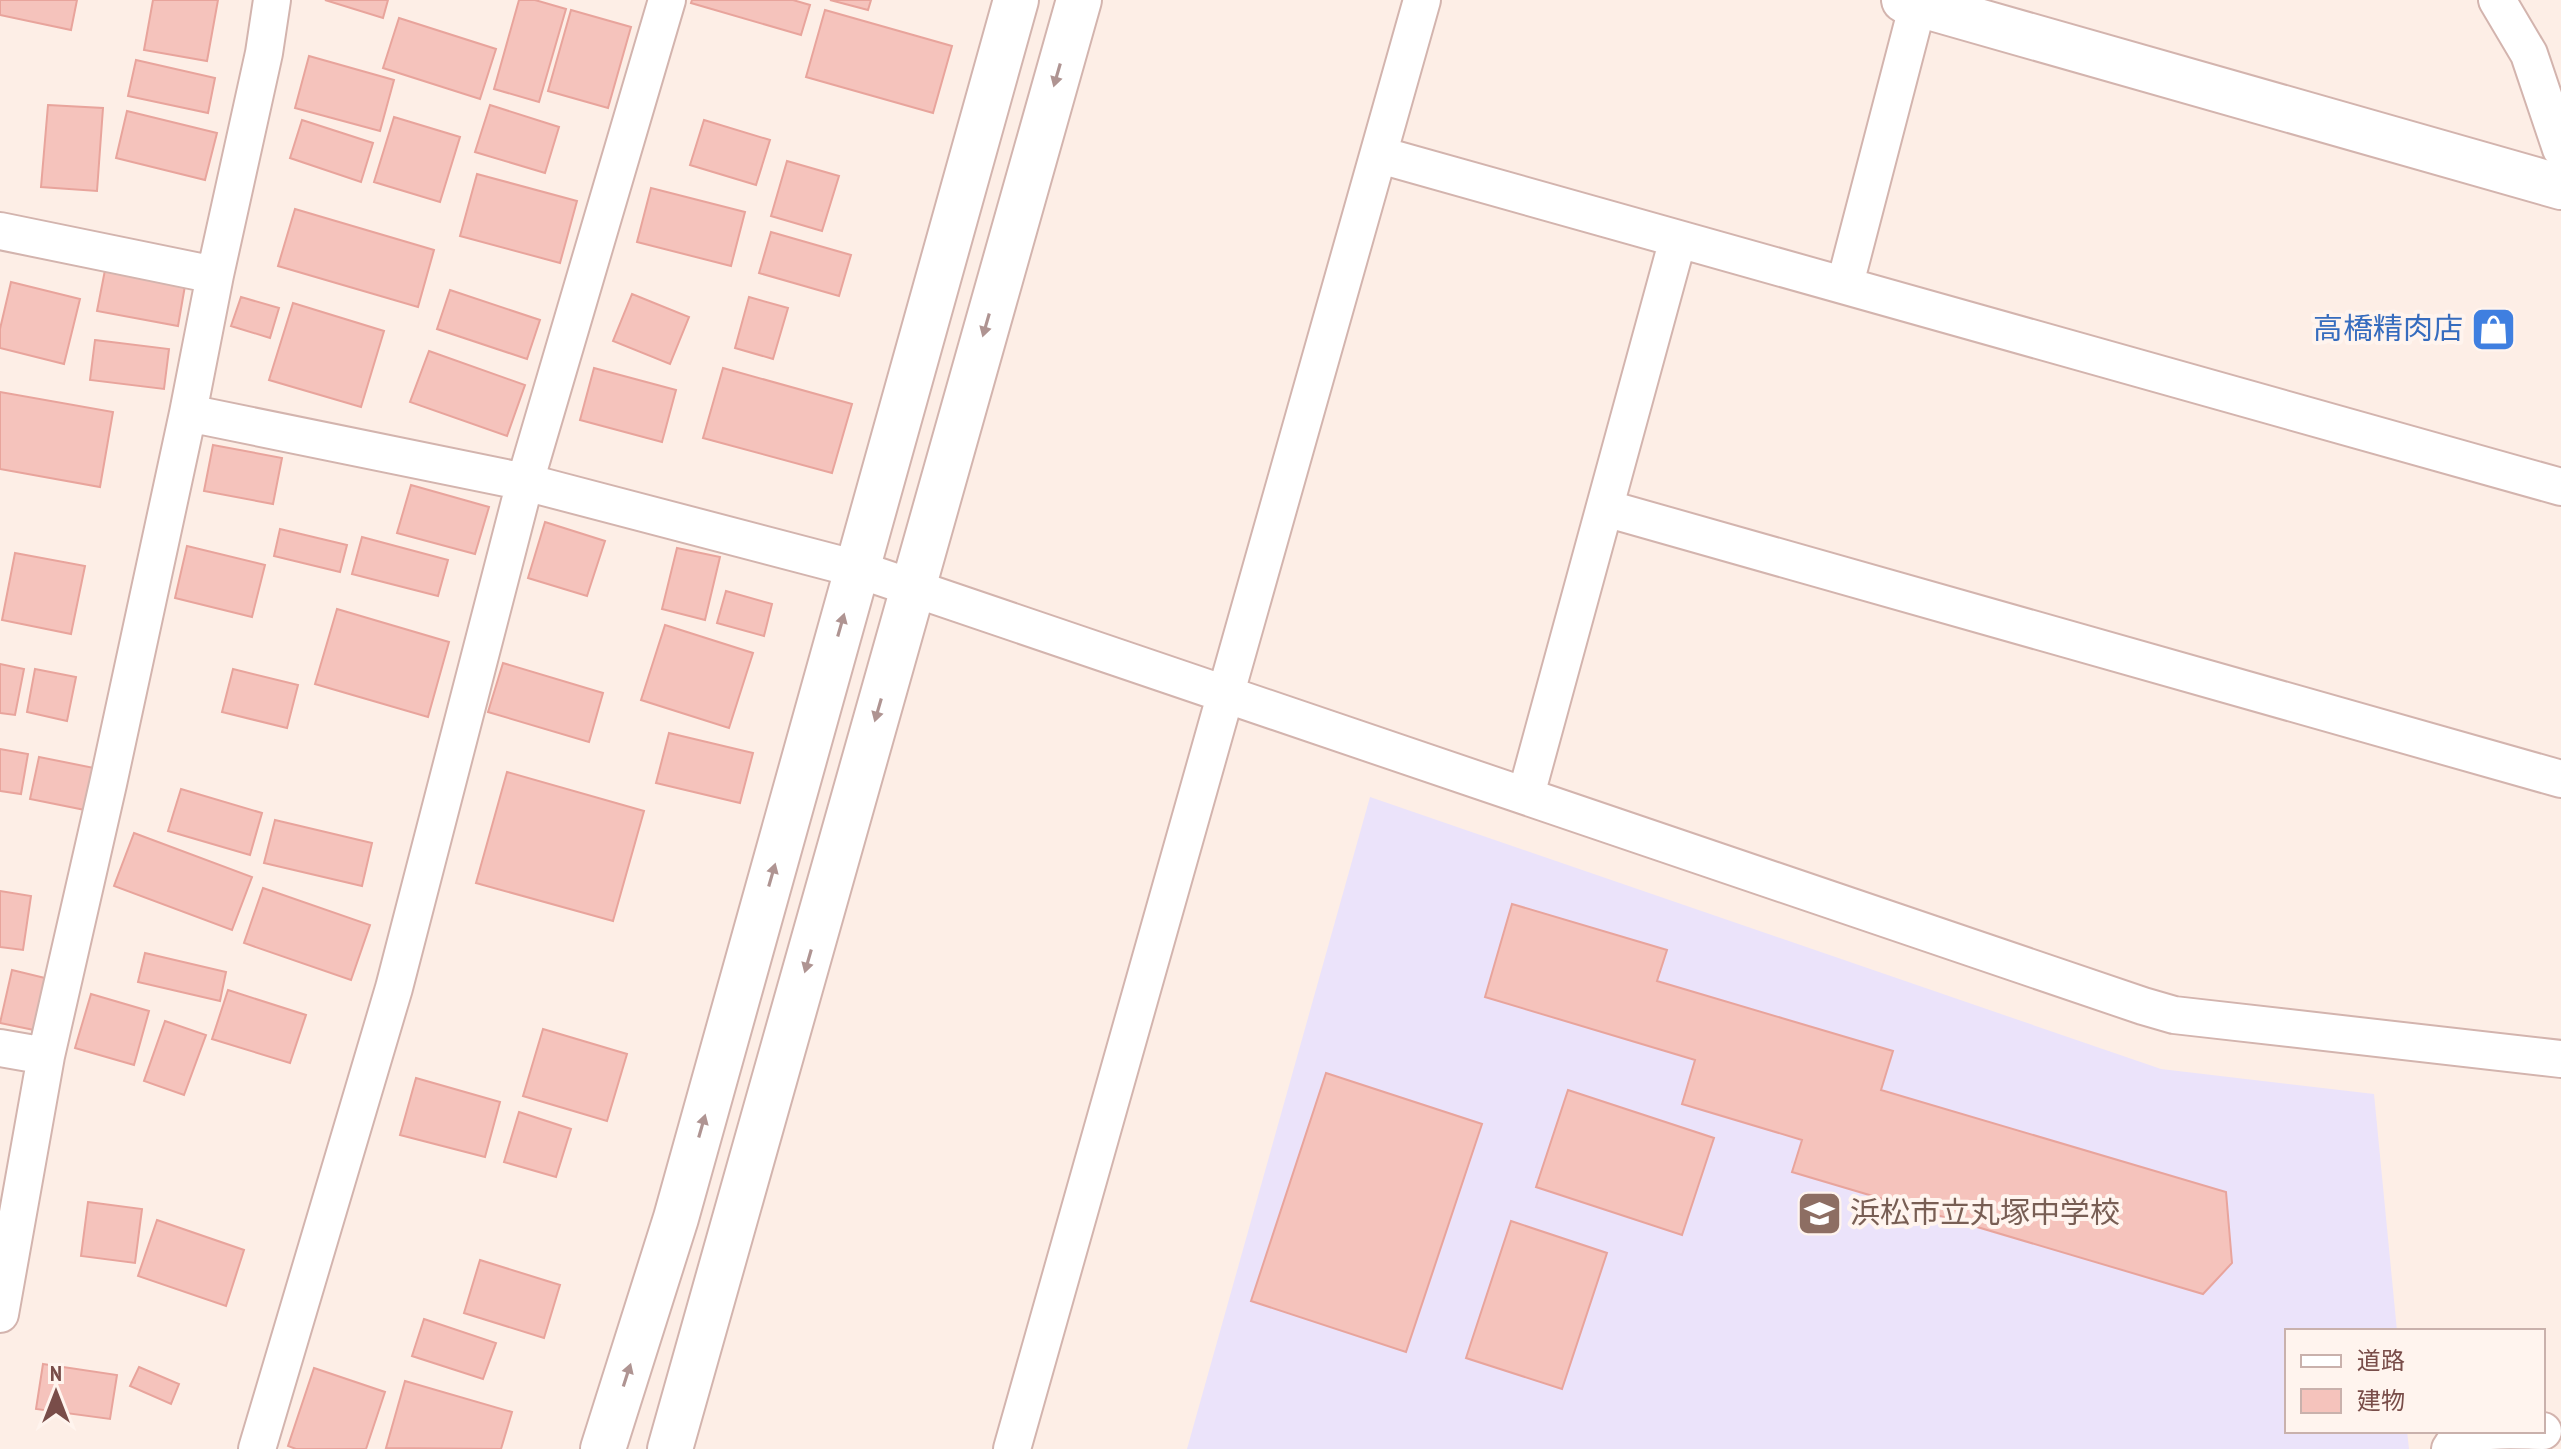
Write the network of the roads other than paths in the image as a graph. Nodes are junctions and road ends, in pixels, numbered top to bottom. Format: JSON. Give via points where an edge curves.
{"nodes":[{"id":1,"x":272,"y":0,"type":"edge"},
{"id":2,"x":667,"y":0,"type":"edge"},
{"id":3,"x":1016,"y":0,"type":"edge"},
{"id":4,"x":1079,"y":0,"type":"edge"},
{"id":5,"x":1422,"y":0,"type":"edge"},
{"id":6,"x":2497,"y":0,"type":"edge"},
{"id":7,"x":1914,"y":1,"type":"edge"},
{"id":8,"x":2561,"y":149,"type":"edge"},
{"id":9,"x":1380,"y":155,"type":"junction"},
{"id":10,"x":2561,"y":187,"type":"edge"},
{"id":11,"x":0,"y":231,"type":"edge"},
{"id":12,"x":1678,"y":239,"type":"junction"},
{"id":13,"x":215,"y":275,"type":"junction"},
{"id":14,"x":1845,"y":284,"type":"junction"},
{"id":15,"x":188,"y":413,"type":"junction"},
{"id":16,"x":525,"y":482,"type":"junction"},
{"id":17,"x":2561,"y":487,"type":"edge"},
{"id":18,"x":1605,"y":508,"type":"junction"},
{"id":19,"x":857,"y":569,"type":"junction"},
{"id":20,"x":912,"y":586,"type":"junction"},
{"id":21,"x":1225,"y":694,"type":"junction"},
{"id":22,"x":2561,"y":779,"type":"edge"},
{"id":23,"x":1526,"y":795,"type":"junction"},
{"id":24,"x":0,"y":1048,"type":"edge"},
{"id":25,"x":46,"y":1056,"type":"junction"},
{"id":26,"x":2561,"y":1059,"type":"edge"},
{"id":27,"x":0,"y":1314,"type":"edge"},
{"id":28,"x":2472,"y":1433,"type":"edge"},
{"id":29,"x":257,"y":1449,"type":"edge"},
{"id":30,"x":603,"y":1449,"type":"edge"},
{"id":31,"x":670,"y":1449,"type":"edge"},
{"id":32,"x":1012,"y":1449,"type":"edge"},
{"id":33,"x":2450,"y":1449,"type":"edge"}],
"edges":[{"from":1,"to":13,"type":"street"},
{"from":2,"to":16,"type":"street"},
{"from":3,"to":19,"type":"street"},
{"from":4,"to":20,"type":"street","one_way":true},
{"from":5,"to":9,"type":"street"},
{"from":6,"to":8,"type":"street","via":[[2529,54]]},
{"from":7,"to":10,"type":"street"},
{"from":7,"to":14,"type":"street"},
{"from":9,"to":12,"type":"street"},
{"from":9,"to":21,"type":"street"},
{"from":11,"to":13,"type":"street"},
{"from":12,"to":14,"type":"street"},
{"from":12,"to":18,"type":"street"},
{"from":13,"to":15,"type":"street"},
{"from":14,"to":17,"type":"street"},
{"from":15,"to":16,"type":"street"},
{"from":15,"to":25,"type":"street"},
{"from":16,"to":19,"type":"street"},
{"from":16,"to":29,"type":"street","via":[[394,988]]},
{"from":18,"to":22,"type":"street"},
{"from":18,"to":23,"type":"street"},
{"from":19,"to":20,"type":"street"},
{"from":30,"to":19,"type":"street","one_way":true,"via":[[676,1218]]},
{"from":20,"to":21,"type":"street"},
{"from":20,"to":31,"type":"street","one_way":true},
{"from":21,"to":23,"type":"street"},
{"from":21,"to":32,"type":"street"},
{"from":23,"to":26,"type":"street","via":[[2174,1015]]},
{"from":24,"to":25,"type":"street"},
{"from":25,"to":27,"type":"street"},
{"from":28,"to":33,"type":"street"}]}
